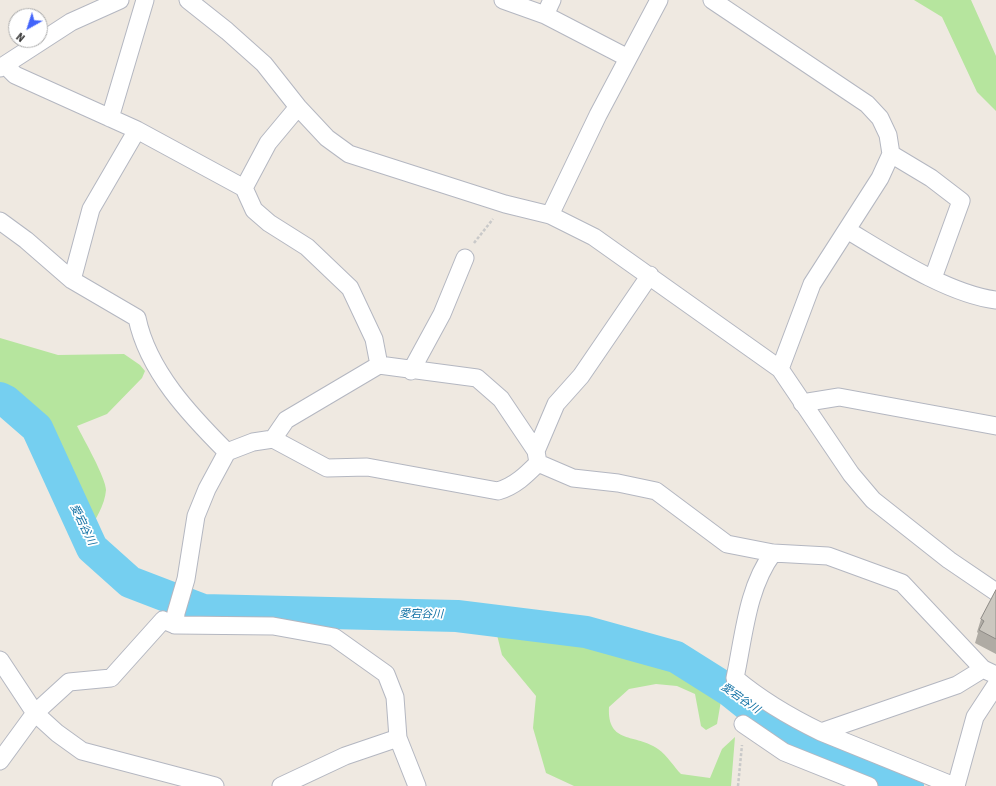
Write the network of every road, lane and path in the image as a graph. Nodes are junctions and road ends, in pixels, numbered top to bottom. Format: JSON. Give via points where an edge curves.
{"nodes":[{"id":1,"x":116,"y":0,"type":"edge"},
{"id":2,"x":120,"y":0,"type":"edge"},
{"id":3,"x":145,"y":0,"type":"edge"},
{"id":4,"x":189,"y":0,"type":"edge"},
{"id":5,"x":503,"y":0,"type":"edge"},
{"id":6,"x":659,"y":0,"type":"edge"},
{"id":7,"x":712,"y":0,"type":"edge"},
{"id":8,"x":548,"y":8,"type":"edge"},
{"id":9,"x":628,"y":58,"type":"junction"},
{"id":10,"x":3,"y":66,"type":"edge"},
{"id":11,"x":298,"y":107,"type":"junction"},
{"id":12,"x":110,"y":118,"type":"junction"},
{"id":13,"x":137,"y":130,"type":"junction"},
{"id":14,"x":891,"y":154,"type":"junction"},
{"id":15,"x":244,"y":188,"type":"junction"},
{"id":16,"x":504,"y":204,"type":"junction"},
{"id":17,"x":550,"y":215,"type":"junction"},
{"id":18,"x":0,"y":221,"type":"edge"},
{"id":19,"x":847,"y":230,"type":"junction"},
{"id":20,"x":465,"y":258,"type":"joint"},
{"id":21,"x":650,"y":275,"type":"junction"},
{"id":22,"x":933,"y":278,"type":"junction"},
{"id":23,"x":72,"y":280,"type":"junction"},
{"id":24,"x":996,"y":300,"type":"edge"},
{"id":25,"x":379,"y":365,"type":"junction"},
{"id":26,"x":780,"y":369,"type":"junction"},
{"id":27,"x":411,"y":371,"type":"junction"},
{"id":28,"x":802,"y":402,"type":"junction"},
{"id":29,"x":996,"y":426,"type":"edge"},
{"id":30,"x":273,"y":439,"type":"junction"},
{"id":31,"x":227,"y":452,"type":"junction"},
{"id":32,"x":537,"y":457,"type":"junction"},
{"id":33,"x":773,"y":553,"type":"junction"},
{"id":34,"x":996,"y":592,"type":"edge"},
{"id":35,"x":175,"y":619,"type":"junction"},
{"id":36,"x":0,"y":660,"type":"edge"},
{"id":37,"x":989,"y":672,"type":"edge"},
{"id":38,"x":996,"y":685,"type":"edge"},
{"id":39,"x":35,"y":713,"type":"junction"},
{"id":40,"x":744,"y":724,"type":"joint"},
{"id":41,"x":821,"y":732,"type":"junction"},
{"id":42,"x":398,"y":738,"type":"junction"},
{"id":43,"x":0,"y":761,"type":"edge"},
{"id":44,"x":215,"y":786,"type":"edge"},
{"id":45,"x":281,"y":786,"type":"edge"},
{"id":46,"x":417,"y":786,"type":"edge"},
{"id":47,"x":738,"y":786,"type":"edge"},
{"id":48,"x":869,"y":786,"type":"edge"},
{"id":49,"x":955,"y":786,"type":"edge"}],
"edges":[{"from":1,"to":2,"type":"street"},
{"from":1,"to":10,"type":"street","via":[[71,22]]},
{"from":3,"to":12,"type":"street"},
{"from":4,"to":11,"type":"street","via":[[264,64]]},
{"from":5,"to":8,"type":"street"},
{"from":6,"to":9,"type":"street"},
{"from":7,"to":14,"type":"street","via":[[867,104],[880,118],[888,135]]},
{"from":8,"to":9,"type":"street"},
{"from":9,"to":17,"type":"street"},
{"from":10,"to":12,"type":"street","via":[[15,76]]},
{"from":11,"to":15,"type":"street","via":[[268,143]]},
{"from":11,"to":16,"type":"street","via":[[326,138],[350,154]]},
{"from":12,"to":13,"type":"street"},
{"from":13,"to":15,"type":"street"},
{"from":13,"to":23,"type":"street","via":[[91,209]]},
{"from":14,"to":19,"type":"street","via":[[880,178]]},
{"from":14,"to":22,"type":"street","via":[[931,178],[961,201]]},
{"from":15,"to":25,"type":"street","via":[[254,210],[269,223],[307,247],[350,288],[374,339]]},
{"from":16,"to":17,"type":"street"},
{"from":16,"to":20,"type":"path","via":[[467,251]]},
{"from":17,"to":21,"type":"street","via":[[594,237]]},
{"from":18,"to":23,"type":"street"},
{"from":19,"to":22,"type":"street"},
{"from":19,"to":26,"type":"street","via":[[812,284]]},
{"from":20,"to":27,"type":"street","via":[[442,314]]},
{"from":21,"to":26,"type":"street"},
{"from":21,"to":32,"type":"street","via":[[581,376],[556,404]]},
{"from":22,"to":24,"type":"street","via":[[978,298]]},
{"from":23,"to":31,"type":"street","via":[[136,318],[147,350],[172,389],[197,422]]},
{"from":25,"to":27,"type":"street"},
{"from":25,"to":30,"type":"street","via":[[286,420]]},
{"from":26,"to":28,"type":"street"},
{"from":27,"to":32,"type":"street","via":[[477,378],[501,399]]},
{"from":28,"to":29,"type":"street","via":[[839,397]]},
{"from":28,"to":34,"type":"street","via":[[873,500]]},
{"from":30,"to":31,"type":"street","via":[[253,442]]},
{"from":30,"to":32,"type":"street","via":[[327,468],[367,467],[498,492],[510,488],[524,477]]},
{"from":31,"to":35,"type":"street","via":[[196,516],[186,579]]},
{"from":32,"to":33,"type":"street","via":[[573,478],[656,491],[727,544]]},
{"from":33,"to":37,"type":"street","via":[[828,556],[902,583]]},
{"from":33,"to":41,"type":"street","via":[[763,566],[753,593],[735,678],[761,699]]},
{"from":35,"to":39,"type":"street","via":[[163,620],[111,678],[69,682]]},
{"from":35,"to":42,"type":"street","via":[[273,626],[334,637],[386,674],[395,697]]},
{"from":36,"to":39,"type":"street"},
{"from":37,"to":41,"type":"street"},
{"from":38,"to":49,"type":"street","via":[[975,716]]},
{"from":39,"to":43,"type":"street"},
{"from":39,"to":44,"type":"street","via":[[82,751]]},
{"from":40,"to":47,"type":"path"},
{"from":40,"to":48,"type":"street","via":[[784,752]]},
{"from":41,"to":49,"type":"street"},
{"from":42,"to":45,"type":"street","via":[[345,756]]},
{"from":42,"to":46,"type":"street"}]}
